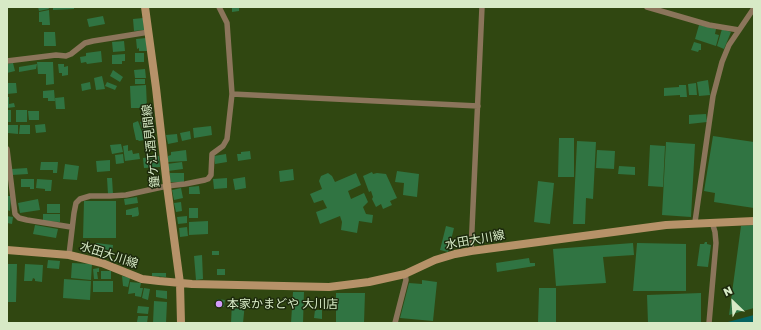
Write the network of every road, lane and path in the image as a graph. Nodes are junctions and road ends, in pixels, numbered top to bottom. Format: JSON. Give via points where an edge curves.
{"nodes":[{"id":1,"x":145,"y":7,"type":"edge"},
{"id":2,"x":219,"y":7,"type":"edge"},
{"id":3,"x":482,"y":7,"type":"edge"},
{"id":4,"x":647,"y":7,"type":"edge"},
{"id":5,"x":754,"y":8,"type":"edge"},
{"id":6,"x":739,"y":30,"type":"junction"},
{"id":7,"x":149,"y":32,"type":"junction"},
{"id":8,"x":7,"y":61,"type":"edge"},
{"id":9,"x":232,"y":94,"type":"junction"},
{"id":10,"x":478,"y":106,"type":"junction"},
{"id":11,"x":7,"y":149,"type":"edge"},
{"id":12,"x":167,"y":186,"type":"junction"},
{"id":13,"x":754,"y":221,"type":"edge"},
{"id":14,"x":695,"y":222,"type":"junction"},
{"id":15,"x":712,"y":222,"type":"junction"},
{"id":16,"x":71,"y":227,"type":"junction"},
{"id":17,"x":7,"y":250,"type":"edge"},
{"id":18,"x":471,"y":251,"type":"junction"},
{"id":19,"x":69,"y":255,"type":"junction"},
{"id":20,"x":405,"y":274,"type":"junction"},
{"id":21,"x":180,"y":282,"type":"junction"},
{"id":22,"x":181,"y":323,"type":"edge"},
{"id":23,"x":395,"y":323,"type":"edge"},
{"id":24,"x":709,"y":323,"type":"edge"}],
"edges":[{"from":1,"to":7,"type":"main road","name":"鐘ケ江酒見間線"},
{"from":2,"to":9,"type":"street","via":[[227,23]]},
{"from":3,"to":10,"type":"street"},
{"from":4,"to":6,"type":"street"},
{"from":5,"to":6,"type":"street"},
{"from":6,"to":14,"type":"street","via":[[722,62],[713,96]]},
{"from":7,"to":8,"type":"street","via":[[93,41],[66,56]]},
{"from":7,"to":12,"type":"main road","name":"鐘ケ江酒見間線"},
{"from":9,"to":10,"type":"street"},
{"from":9,"to":12,"type":"street","via":[[227,139],[223,146],[212,154],[211,175],[208,179]]},
{"from":10,"to":18,"type":"street"},
{"from":11,"to":16,"type":"street","via":[[16,214],[19,218]]},
{"from":12,"to":16,"type":"street","via":[[126,195],[85,196],[76,203]]},
{"from":12,"to":21,"type":"main road","name":"鐘ケ江酒見間線"},
{"from":13,"to":15,"type":"main road","name":"水田大川線"},
{"from":14,"to":15,"type":"main road","name":"水田大川線"},
{"from":14,"to":18,"type":"main road","name":"水田大川線"},
{"from":15,"to":24,"type":"street","via":[[716,243]]},
{"from":16,"to":19,"type":"street"},
{"from":17,"to":19,"type":"main road","name":"水田大川線"},
{"from":18,"to":20,"type":"main road","name":"水田大川線","via":[[435,260]]},
{"from":19,"to":21,"type":"main road","name":"水田大川線","via":[[102,263],[142,279]]},
{"from":20,"to":21,"type":"main road","name":"水田大川線","via":[[329,287]]},
{"from":20,"to":23,"type":"street","via":[[406,280]]},
{"from":21,"to":22,"type":"main road"}]}
